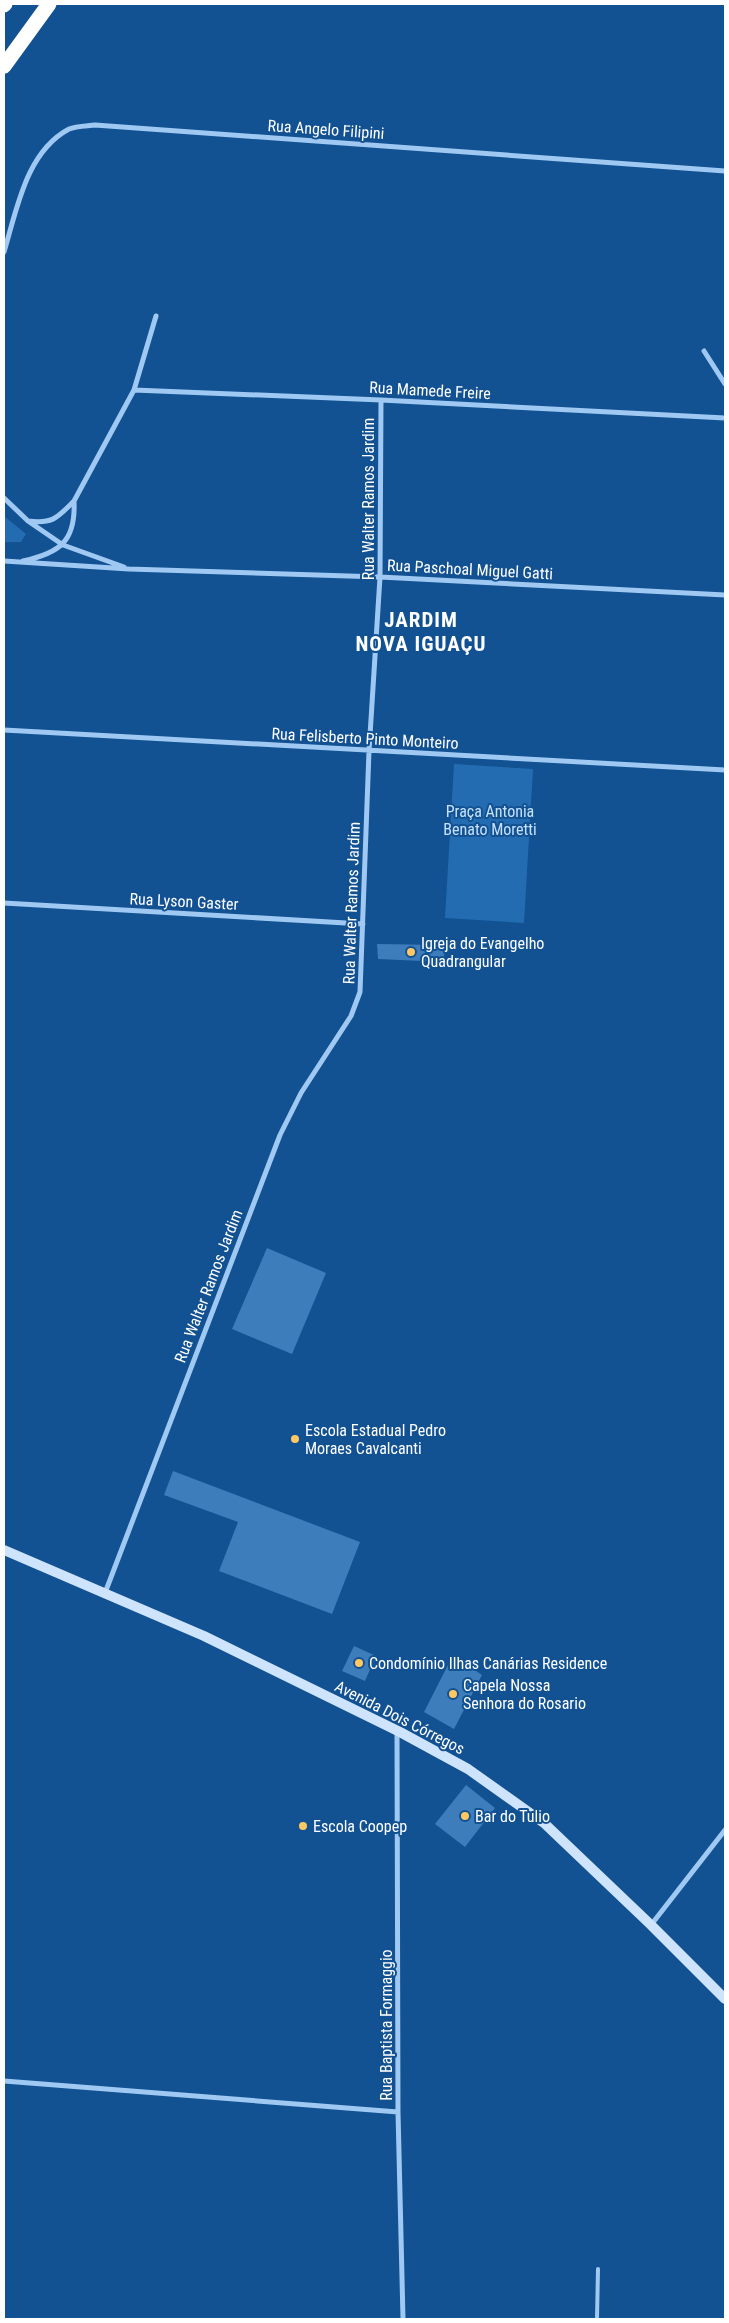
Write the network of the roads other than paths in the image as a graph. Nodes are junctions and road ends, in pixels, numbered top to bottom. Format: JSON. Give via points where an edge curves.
{"nodes":[{"id":1,"x":49,"y":4,"type":"edge"},
{"id":2,"x":4,"y":66,"type":"edge"},
{"id":3,"x":725,"y":171,"type":"edge"},
{"id":4,"x":4,"y":252,"type":"edge"},
{"id":5,"x":156,"y":316,"type":"dead end"},
{"id":6,"x":704,"y":351,"type":"dead end"},
{"id":7,"x":725,"y":384,"type":"edge"},
{"id":8,"x":134,"y":390,"type":"junction"},
{"id":9,"x":381,"y":400,"type":"junction"},
{"id":10,"x":725,"y":418,"type":"edge"},
{"id":11,"x":4,"y":498,"type":"edge"},
{"id":12,"x":74,"y":501,"type":"junction"},
{"id":13,"x":28,"y":521,"type":"junction"},
{"id":14,"x":64,"y":545,"type":"junction"},
{"id":15,"x":4,"y":560,"type":"edge"},
{"id":16,"x":17,"y":562,"type":"junction"},
{"id":17,"x":129,"y":569,"type":"junction"},
{"id":18,"x":380,"y":577,"type":"junction"},
{"id":19,"x":725,"y":595,"type":"edge"},
{"id":20,"x":4,"y":730,"type":"edge"},
{"id":21,"x":370,"y":750,"type":"junction"},
{"id":22,"x":725,"y":770,"type":"edge"},
{"id":23,"x":4,"y":903,"type":"edge"},
{"id":24,"x":363,"y":924,"type":"junction"},
{"id":25,"x":4,"y":1550,"type":"edge"},
{"id":26,"x":104,"y":1593,"type":"junction"},
{"id":27,"x":397,"y":1731,"type":"junction"},
{"id":28,"x":725,"y":1830,"type":"edge"},
{"id":29,"x":651,"y":1925,"type":"junction"},
{"id":30,"x":725,"y":1999,"type":"edge"},
{"id":31,"x":4,"y":2081,"type":"edge"},
{"id":32,"x":398,"y":2112,"type":"junction"},
{"id":33,"x":598,"y":2269,"type":"dead end"},
{"id":34,"x":403,"y":2319,"type":"edge"},
{"id":35,"x":597,"y":2319,"type":"edge"}],
"edges":[{"from":1,"to":2,"type":"highway"},
{"from":3,"to":4,"type":"street","name":"Rua Angelo Filipini","via":[[95,125],[70,128],[43,149],[27,179]]},
{"from":5,"to":8,"type":"street"},
{"from":6,"to":7,"type":"street"},
{"from":8,"to":9,"type":"street","name":"Rua Mamede Freire"},
{"from":8,"to":12,"type":"street"},
{"from":9,"to":10,"type":"street","name":"Rua Mamede Freire"},
{"from":9,"to":18,"type":"street","name":"Rua Walter Ramos Jardim"},
{"from":11,"to":13,"type":"street"},
{"from":12,"to":13,"type":"street","via":[[45,523]]},
{"from":12,"to":14,"type":"street","via":[[74,517]]},
{"from":13,"to":14,"type":"street"},
{"from":14,"to":16,"type":"street","via":[[45,556]]},
{"from":14,"to":17,"type":"street"},
{"from":15,"to":16,"type":"street","name":"Rua Paschoal Miguel Gatti"},
{"from":16,"to":17,"type":"street","name":"Rua Paschoal Miguel Gatti"},
{"from":17,"to":18,"type":"street","name":"Rua Paschoal Miguel Gatti"},
{"from":18,"to":19,"type":"street","name":"Rua Paschoal Miguel Gatti"},
{"from":18,"to":21,"type":"street","name":"Rua Walter Ramos Jardim"},
{"from":20,"to":21,"type":"street","name":"Rua Felisberto Pinto Monteiro"},
{"from":21,"to":22,"type":"street","name":"Rua Felisberto Pinto Monteiro"},
{"from":21,"to":24,"type":"street","name":"Rua Walter Ramos Jardim"},
{"from":23,"to":24,"type":"street","name":"Rua Lyson Gaster"},
{"from":24,"to":26,"type":"street","name":"Rua Walter Ramos Jardim","via":[[360,992],[351,1016],[301,1093],[280,1135]]},
{"from":25,"to":26,"type":"street","name":"Avenida Dois Córregos"},
{"from":26,"to":27,"type":"street","name":"Avenida Dois Córregos","via":[[204,1636]]},
{"from":27,"to":29,"type":"street","name":"Avenida Dois Córregos","via":[[468,1769],[544,1823]]},
{"from":27,"to":32,"type":"street","name":"Rua Baptista Formaggio"},
{"from":28,"to":29,"type":"street"},
{"from":29,"to":30,"type":"street","name":"Avenida Dois Córregos"},
{"from":31,"to":32,"type":"street"},
{"from":32,"to":34,"type":"street","name":"Rua Baptista Formaggio"},
{"from":33,"to":35,"type":"lane"}]}
